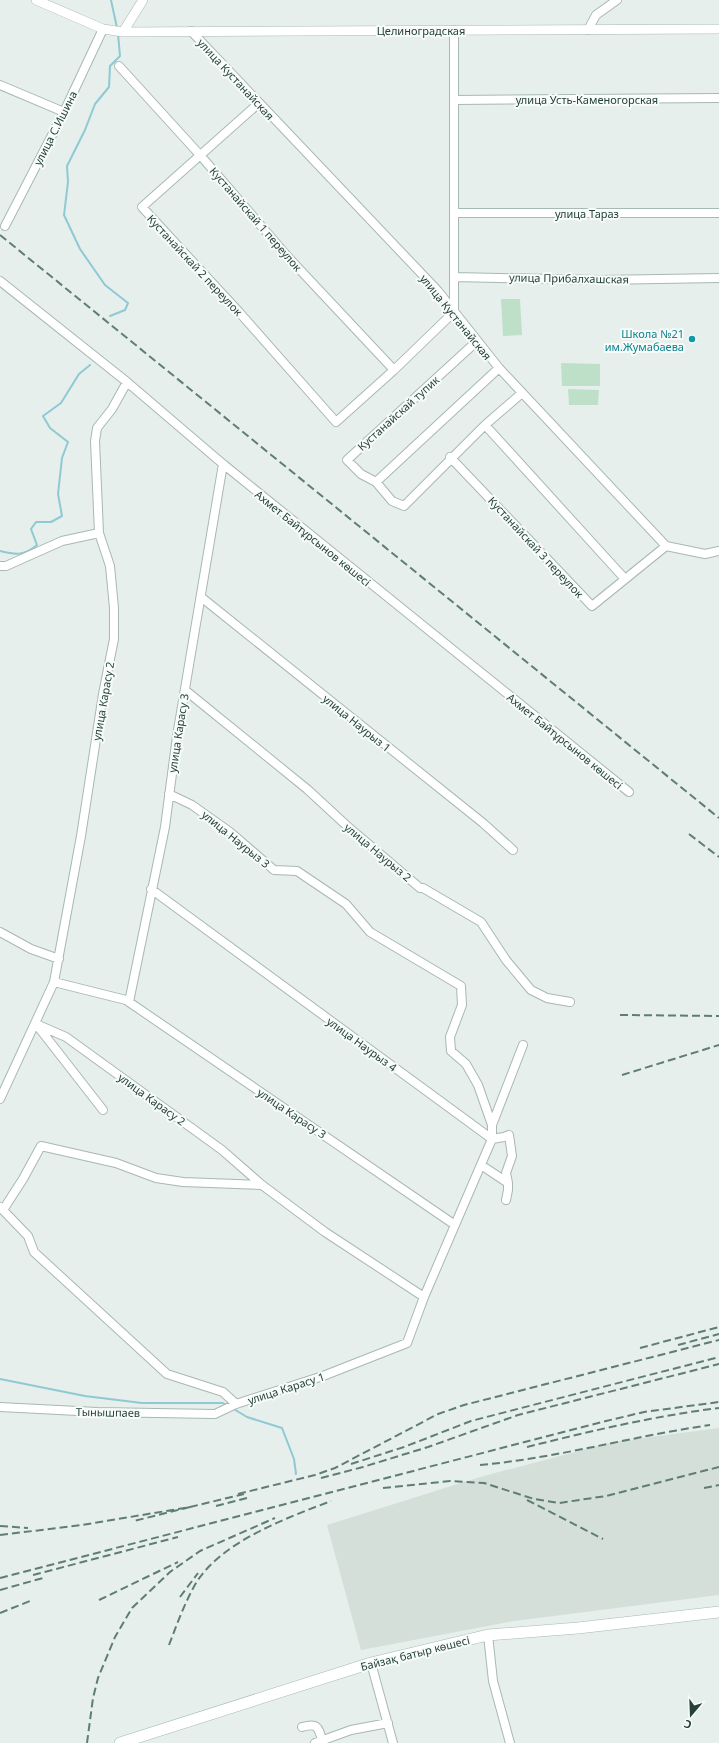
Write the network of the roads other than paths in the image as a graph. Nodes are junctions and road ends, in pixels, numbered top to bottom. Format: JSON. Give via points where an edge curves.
{"nodes":[{"id":1,"x":36,"y":0,"type":"edge"},
{"id":2,"x":143,"y":0,"type":"edge"},
{"id":3,"x":617,"y":0,"type":"edge"},
{"id":4,"x":103,"y":29,"type":"junction"},
{"id":5,"x":719,"y":29,"type":"edge"},
{"id":6,"x":454,"y":30,"type":"junction"},
{"id":7,"x":588,"y":30,"type":"junction"},
{"id":8,"x":192,"y":31,"type":"junction"},
{"id":9,"x":123,"y":32,"type":"junction"},
{"id":10,"x":119,"y":66,"type":"dead end"},
{"id":11,"x":0,"y":85,"type":"edge"},
{"id":12,"x":719,"y":98,"type":"edge"},
{"id":13,"x":455,"y":100,"type":"junction"},
{"id":14,"x":258,"y":103,"type":"junction"},
{"id":15,"x":64,"y":112,"type":"junction"},
{"id":16,"x":200,"y":155,"type":"junction"},
{"id":17,"x":455,"y":213,"type":"junction"},
{"id":18,"x":719,"y":213,"type":"edge"},
{"id":19,"x":5,"y":226,"type":"dead end"},
{"id":20,"x":454,"y":277,"type":"junction"},
{"id":21,"x":719,"y":278,"type":"edge"},
{"id":22,"x":0,"y":281,"type":"edge"},
{"id":23,"x":454,"y":312,"type":"junction"},
{"id":24,"x":476,"y":342,"type":"junction"},
{"id":25,"x":498,"y":368,"type":"junction"},
{"id":26,"x":394,"y":370,"type":"junction"},
{"id":27,"x":127,"y":382,"type":"junction"},
{"id":28,"x":522,"y":393,"type":"junction"},
{"id":29,"x":485,"y":425,"type":"junction"},
{"id":30,"x":450,"y":457,"type":"junction"},
{"id":31,"x":223,"y":464,"type":"junction"},
{"id":32,"x":376,"y":482,"type":"junction"},
{"id":33,"x":99,"y":533,"type":"junction"},
{"id":34,"x":666,"y":546,"type":"junction"},
{"id":35,"x":719,"y":551,"type":"edge"},
{"id":36,"x":0,"y":566,"type":"edge"},
{"id":37,"x":625,"y":579,"type":"junction"},
{"id":38,"x":201,"y":597,"type":"junction"},
{"id":39,"x":185,"y":690,"type":"junction"},
{"id":40,"x":629,"y":792,"type":"dead end"},
{"id":41,"x":169,"y":794,"type":"junction"},
{"id":42,"x":513,"y":850,"type":"dead end"},
{"id":43,"x":152,"y":889,"type":"junction"},
{"id":44,"x":0,"y":932,"type":"edge"},
{"id":45,"x":59,"y":959,"type":"junction"},
{"id":46,"x":54,"y":982,"type":"junction"},
{"id":47,"x":129,"y":1002,"type":"junction"},
{"id":48,"x":570,"y":1002,"type":"dead end"},
{"id":49,"x":36,"y":1024,"type":"junction"},
{"id":50,"x":523,"y":1045,"type":"dead end"},
{"id":51,"x":0,"y":1099,"type":"edge"},
{"id":52,"x":103,"y":1110,"type":"dead end"},
{"id":53,"x":492,"y":1125,"type":"junction"},
{"id":54,"x":492,"y":1139,"type":"junction"},
{"id":55,"x":481,"y":1165,"type":"junction"},
{"id":56,"x":508,"y":1183,"type":"junction"},
{"id":57,"x":262,"y":1185,"type":"junction"},
{"id":58,"x":506,"y":1200,"type":"dead end"},
{"id":59,"x":2,"y":1208,"type":"edge"},
{"id":60,"x":455,"y":1225,"type":"junction"},
{"id":61,"x":424,"y":1297,"type":"junction"},
{"id":62,"x":236,"y":1404,"type":"junction"},
{"id":63,"x":0,"y":1407,"type":"edge"},
{"id":64,"x":719,"y":1612,"type":"edge"},
{"id":65,"x":488,"y":1635,"type":"junction"},
{"id":66,"x":371,"y":1663,"type":"junction"},
{"id":67,"x":388,"y":1723,"type":"junction"},
{"id":68,"x":302,"y":1727,"type":"dead end"},
{"id":69,"x":318,"y":1742,"type":"edge"},
{"id":70,"x":120,"y":1743,"type":"edge"},
{"id":71,"x":393,"y":1743,"type":"edge"},
{"id":72,"x":510,"y":1743,"type":"edge"}],
"edges":[{"from":1,"to":4,"type":"street"},
{"from":2,"to":9,"type":"street"},
{"from":3,"to":7,"type":"street","via":[[596,15]]},
{"from":4,"to":9,"type":"street","name":"Целиноградская"},
{"from":4,"to":15,"type":"street","name":"улица С.Ишина"},
{"from":5,"to":7,"type":"street","name":"Целиноградская"},
{"from":6,"to":7,"type":"street","name":"Целиноградская"},
{"from":6,"to":8,"type":"street","name":"Целиноградская"},
{"from":6,"to":13,"type":"street"},
{"from":8,"to":9,"type":"street","name":"Целиноградская"},
{"from":8,"to":14,"type":"street","name":"улица Кустанайская"},
{"from":10,"to":16,"type":"street","name":"Кустанайскай 1 переулок"},
{"from":11,"to":15,"type":"street"},
{"from":12,"to":13,"type":"street","name":"улица Усть-Каменогорская"},
{"from":13,"to":17,"type":"street"},
{"from":14,"to":16,"type":"street","name":"Кустанайскай 2 переулок"},
{"from":14,"to":23,"type":"street","name":"улица Кустанайская","via":[[438,291]]},
{"from":15,"to":19,"type":"street","name":"улица С.Ишина"},
{"from":16,"to":26,"type":"street","name":"Кустанайскай 1 переулок","via":[[288,257]]},
{"from":16,"to":26,"type":"street","name":"Кустанайскай 2 переулок","via":[[142,207],[336,422]]},
{"from":17,"to":18,"type":"street","name":"улица Тараз"},
{"from":17,"to":20,"type":"street"},
{"from":20,"to":21,"type":"street","name":"улица Прибалхашская","via":[[599,280]]},
{"from":20,"to":23,"type":"street"},
{"from":22,"to":27,"type":"street","name":"Ахмет Байтұрсынов көшесі"},
{"from":23,"to":24,"type":"street","name":"улица Кустанайская"},
{"from":23,"to":26,"type":"street"},
{"from":24,"to":25,"type":"street","name":"улица Кустанайская"},
{"from":24,"to":32,"type":"street","name":"Кустанайскай тупик","via":[[347,460],[360,474]]},
{"from":25,"to":28,"type":"street","name":"улица Кустанайская"},
{"from":25,"to":32,"type":"street"},
{"from":27,"to":31,"type":"street","name":"Ахмет Байтұрсынов көшесі"},
{"from":27,"to":33,"type":"street","name":"улица Карасу 2","via":[[112,409],[97,428],[95,441]]},
{"from":28,"to":29,"type":"street","name":"Кустанайскай тупик"},
{"from":28,"to":34,"type":"street","name":"улица Кустанайская"},
{"from":29,"to":30,"type":"street","name":"Кустанайскай тупик"},
{"from":29,"to":37,"type":"street"},
{"from":30,"to":32,"type":"street","name":"Кустанайскай тупик","via":[[404,506],[392,501]]},
{"from":30,"to":37,"type":"street","name":"Кустанайскай 3 переулок","via":[[592,606]]},
{"from":31,"to":38,"type":"street","name":"улица Карасу 3"},
{"from":31,"to":40,"type":"street","name":"Ахмет Байтұрсынов көшесі"},
{"from":33,"to":36,"type":"street","via":[[62,541],[6,566]]},
{"from":33,"to":45,"type":"street","name":"улица Карасу 2","via":[[110,566],[114,640]]},
{"from":34,"to":35,"type":"street","via":[[705,554]]},
{"from":34,"to":37,"type":"street","name":"Кустанайскай 3 переулок"},
{"from":38,"to":39,"type":"street","name":"улица Карасу 3"},
{"from":38,"to":42,"type":"street","name":"улица Наурыз 1","via":[[483,823]]},
{"from":39,"to":41,"type":"street","name":"улица Карасу 3"},
{"from":39,"to":48,"type":"street","name":"улица Наурыз 2","via":[[307,789],[420,888],[481,922],[506,960],[531,990],[547,998]]},
{"from":41,"to":43,"type":"street","name":"улица Карасу 3"},
{"from":41,"to":53,"type":"street","name":"улица Наурыз 3","via":[[192,805],[230,832],[274,870],[297,871],[346,904],[370,932],[461,986],[462,1005],[450,1037],[451,1051],[466,1064],[478,1085]]},
{"from":43,"to":47,"type":"street","name":"улица Карасу 3"},
{"from":43,"to":54,"type":"street","name":"улица Наурыз 4"},
{"from":44,"to":45,"type":"street","via":[[31,949]]},
{"from":45,"to":46,"type":"street","name":"улица Карасу 2"},
{"from":46,"to":47,"type":"street","name":"улица Карасу 3"},
{"from":46,"to":49,"type":"street","name":"улица Карасу 2"},
{"from":47,"to":60,"type":"street","name":"улица Карасу 3"},
{"from":49,"to":51,"type":"street","name":"улица Карасу 2"},
{"from":49,"to":52,"type":"street"},
{"from":49,"to":57,"type":"street","name":"улица Карасу 2","via":[[66,1037],[222,1150]]},
{"from":50,"to":53,"type":"street"},
{"from":53,"to":54,"type":"street"},
{"from":54,"to":55,"type":"street","name":"улица Карасу 1"},
{"from":54,"to":56,"type":"street","via":[[509,1135],[512,1156],[506,1173]]},
{"from":55,"to":56,"type":"street"},
{"from":55,"to":60,"type":"street","name":"улица Карасу 1"},
{"from":56,"to":58,"type":"street"},
{"from":57,"to":59,"type":"street","via":[[163,1179],[116,1164],[41,1146],[23,1179]]},
{"from":57,"to":61,"type":"street","name":"улица Карасу 2","via":[[325,1232]]},
{"from":59,"to":62,"type":"street","name":"улица Карасу 1","via":[[28,1236],[34,1252],[167,1374],[223,1392]]},
{"from":60,"to":61,"type":"street","name":"улица Карасу 1"},
{"from":61,"to":62,"type":"street","name":"улица Карасу 1","via":[[407,1343],[323,1376]]},
{"from":62,"to":63,"type":"street","name":"Тынышпаев","via":[[215,1414]]},
{"from":64,"to":65,"type":"main road","name":"Байзақ батыр көшесі"},
{"from":65,"to":66,"type":"main road","name":"Байзақ батыр көшесі"},
{"from":65,"to":72,"type":"street","via":[[493,1681]]},
{"from":66,"to":67,"type":"street"},
{"from":66,"to":70,"type":"main road","name":"Байзақ батыр көшесі"},
{"from":67,"to":69,"type":"street","via":[[351,1730]]},
{"from":67,"to":71,"type":"street"},
{"from":68,"to":69,"type":"street","via":[[312,1724],[316,1726]]}]}
